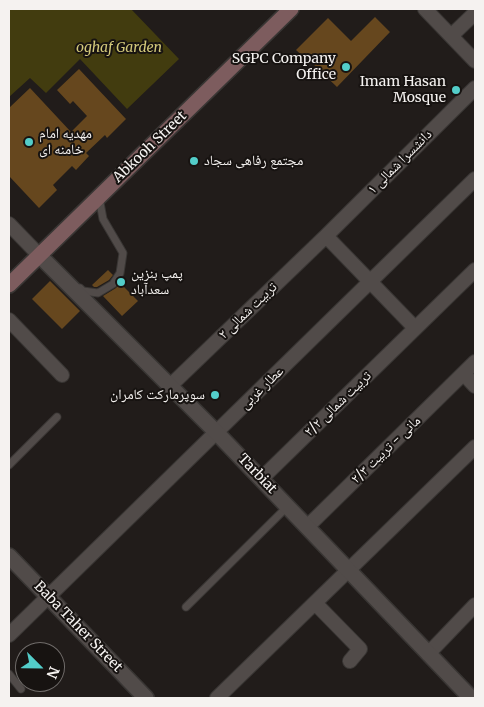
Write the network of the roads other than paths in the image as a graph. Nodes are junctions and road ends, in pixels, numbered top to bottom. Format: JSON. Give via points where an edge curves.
{"nodes":[{"id":1,"x":291,"y":9,"type":"edge"},
{"id":2,"x":425,"y":9,"type":"edge"},
{"id":3,"x":475,"y":13,"type":"edge"},
{"id":4,"x":452,"y":36,"type":"junction"},
{"id":5,"x":475,"y":61,"type":"edge"},
{"id":6,"x":475,"y":88,"type":"edge"},
{"id":7,"x":475,"y":179,"type":"edge"},
{"id":8,"x":99,"y":196,"type":"junction"},
{"id":9,"x":9,"y":224,"type":"edge"},
{"id":10,"x":326,"y":236,"type":"junction"},
{"id":11,"x":38,"y":255,"type":"junction"},
{"id":12,"x":475,"y":270,"type":"edge"},
{"id":13,"x":370,"y":282,"type":"junction"},
{"id":14,"x":9,"y":285,"type":"edge"},
{"id":15,"x":9,"y":320,"type":"edge"},
{"id":16,"x":415,"y":328,"type":"junction"},
{"id":17,"x":475,"y":362,"type":"edge"},
{"id":18,"x":464,"y":374,"type":"junction"},
{"id":19,"x":62,"y":375,"type":"dead end"},
{"id":20,"x":170,"y":386,"type":"junction"},
{"id":21,"x":475,"y":386,"type":"edge"},
{"id":22,"x":57,"y":417,"type":"dead end"},
{"id":23,"x":216,"y":432,"type":"junction"},
{"id":24,"x":475,"y":447,"type":"edge"},
{"id":25,"x":9,"y":465,"type":"edge"},
{"id":26,"x":261,"y":479,"type":"junction"},
{"id":27,"x":288,"y":507,"type":"junction"},
{"id":28,"x":307,"y":527,"type":"junction"},
{"id":29,"x":9,"y":556,"type":"edge"},
{"id":30,"x":348,"y":570,"type":"junction"},
{"id":31,"x":48,"y":596,"type":"junction"},
{"id":32,"x":315,"y":603,"type":"junction"},
{"id":33,"x":475,"y":605,"type":"edge"},
{"id":34,"x":186,"y":607,"type":"dead end"},
{"id":35,"x":9,"y":635,"type":"edge"},
{"id":36,"x":428,"y":654,"type":"junction"},
{"id":37,"x":350,"y":661,"type":"dead end"},
{"id":38,"x":146,"y":698,"type":"edge"},
{"id":39,"x":217,"y":698,"type":"edge"},
{"id":40,"x":471,"y":698,"type":"edge"}],
"edges":[{"from":1,"to":8,"type":"main road","name":"Abkooh Street"},
{"from":2,"to":4,"type":"street"},
{"from":3,"to":4,"type":"street"},
{"from":4,"to":5,"type":"street"},
{"from":6,"to":10,"type":"street","name":"دانشسرا شمالی ۱"},
{"from":7,"to":13,"type":"street","name":"عطار غربی"},
{"from":8,"to":11,"type":"main road","name":"Abkooh Street"},
{"from":8,"to":11,"type":"lane","via":[[103,219],[123,252],[120,273],[113,284],[98,293],[83,291]]},
{"from":9,"to":11,"type":"street"},
{"from":10,"to":13,"type":"street"},
{"from":10,"to":20,"type":"street","name":"تربیت شمالی ۲"},
{"from":11,"to":14,"type":"main road","name":"Abkooh Street"},
{"from":11,"to":20,"type":"street","name":"Tarbiat"},
{"from":12,"to":16,"type":"street","name":"تربیت شمالی ۲/۲"},
{"from":13,"to":16,"type":"street"},
{"from":13,"to":23,"type":"street","name":"عطار غربی"},
{"from":15,"to":19,"type":"street"},
{"from":16,"to":26,"type":"street","name":"تربیت شمالی ۲/۲"},
{"from":17,"to":18,"type":"street","name":"مانی - تربیت ۲/۳"},
{"from":18,"to":21,"type":"street"},
{"from":18,"to":28,"type":"street","name":"مانی - تربیت ۲/۳"},
{"from":20,"to":23,"type":"street","name":"Tarbiat"},
{"from":22,"to":25,"type":"lane"},
{"from":23,"to":26,"type":"street","name":"Tarbiat"},
{"from":23,"to":31,"type":"street","name":"عطار غربی"},
{"from":24,"to":30,"type":"street"},
{"from":26,"to":27,"type":"street","name":"Tarbiat"},
{"from":27,"to":28,"type":"street","name":"Tarbiat"},
{"from":27,"to":34,"type":"lane"},
{"from":28,"to":30,"type":"street","name":"Tarbiat"},
{"from":29,"to":31,"type":"street","name":"Baba Taher Street"},
{"from":30,"to":32,"type":"street"},
{"from":30,"to":36,"type":"street","name":"Tarbiat"},
{"from":31,"to":35,"type":"street","name":"عطار غربی"},
{"from":31,"to":38,"type":"street","name":"Baba Taher Street"},
{"from":32,"to":37,"type":"street","via":[[360,649]]},
{"from":32,"to":39,"type":"street"},
{"from":33,"to":36,"type":"street"},
{"from":36,"to":40,"type":"street","name":"Tarbiat"}]}
